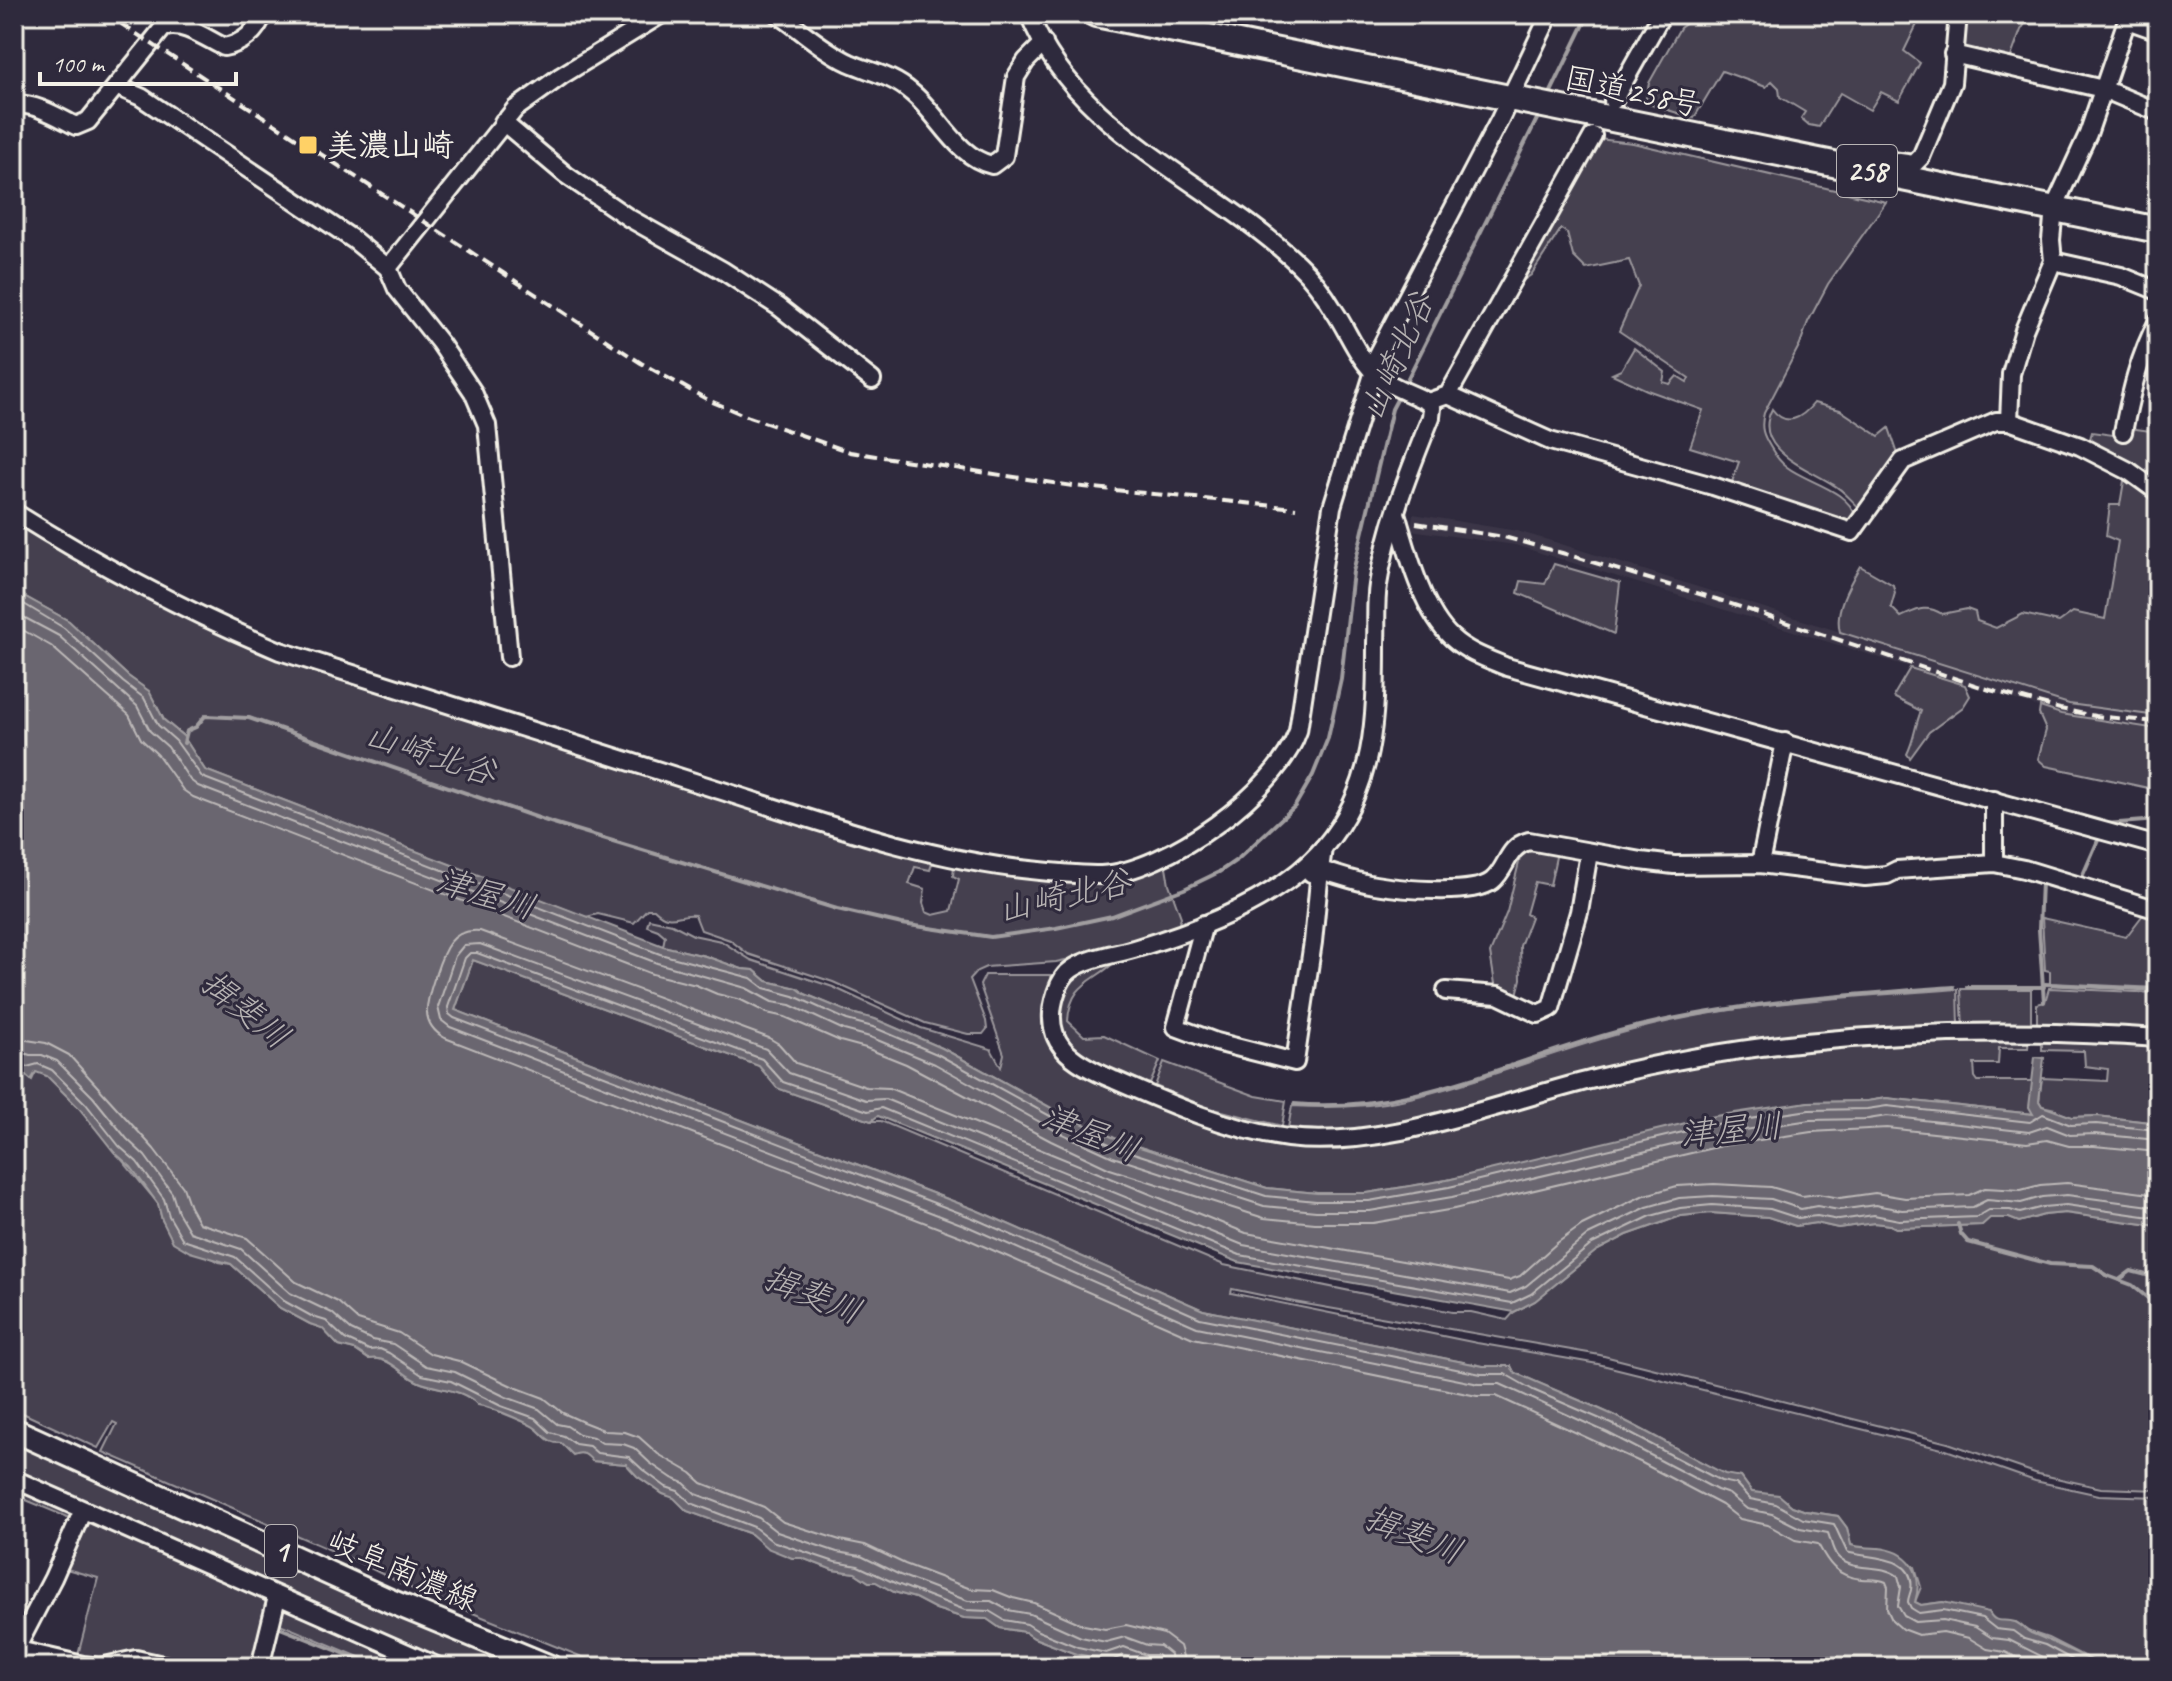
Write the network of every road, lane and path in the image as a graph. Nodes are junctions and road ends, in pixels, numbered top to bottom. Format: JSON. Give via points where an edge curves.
{"nodes":[{"id":1,"x":263,"y":14,"type":"edge"},
{"id":2,"x":662,"y":14,"type":"edge"},
{"id":3,"x":778,"y":14,"type":"edge"},
{"id":4,"x":1029,"y":14,"type":"edge"},
{"id":5,"x":1096,"y":14,"type":"edge"},
{"id":6,"x":1550,"y":14,"type":"edge"},
{"id":7,"x":1662,"y":14,"type":"edge"},
{"id":8,"x":1958,"y":14,"type":"edge"},
{"id":9,"x":2128,"y":17,"type":"edge"},
{"id":10,"x":2158,"y":31,"type":"edge"},
{"id":11,"x":1044,"y":43,"type":"junction"},
{"id":12,"x":1953,"y":54,"type":"junction"},
{"id":13,"x":118,"y":87,"type":"junction"},
{"id":14,"x":2103,"y":89,"type":"junction"},
{"id":15,"x":1515,"y":99,"type":"junction"},
{"id":16,"x":1613,"y":101,"type":"dead end"},
{"id":17,"x":14,"y":105,"type":"edge"},
{"id":18,"x":2158,"y":112,"type":"edge"},
{"id":19,"x":503,"y":122,"type":"junction"},
{"id":20,"x":1593,"y":136,"type":"dead end"},
{"id":21,"x":1860,"y":169,"type":"junction"},
{"id":22,"x":2054,"y":208,"type":"junction"},
{"id":23,"x":2158,"y":230,"type":"edge"},
{"id":24,"x":2053,"y":261,"type":"junction"},
{"id":25,"x":388,"y":268,"type":"junction"},
{"id":26,"x":2158,"y":291,"type":"edge"},
{"id":27,"x":2158,"y":321,"type":"edge"},
{"id":28,"x":1375,"y":372,"type":"junction"},
{"id":29,"x":872,"y":380,"type":"dead end"},
{"id":30,"x":1448,"y":395,"type":"junction"},
{"id":31,"x":1428,"y":402,"type":"junction"},
{"id":32,"x":2009,"y":421,"type":"junction"},
{"id":33,"x":2123,"y":432,"type":"dead end"},
{"id":34,"x":2158,"y":492,"type":"edge"},
{"id":35,"x":1396,"y":511,"type":"junction"},
{"id":36,"x":14,"y":512,"type":"edge"},
{"id":37,"x":509,"y":657,"type":"dead end"},
{"id":38,"x":1785,"y":742,"type":"junction"},
{"id":39,"x":1994,"y":800,"type":"junction"},
{"id":40,"x":2158,"y":846,"type":"edge"},
{"id":41,"x":1323,"y":848,"type":"junction"},
{"id":42,"x":1589,"y":853,"type":"junction"},
{"id":43,"x":1994,"y":863,"type":"junction"},
{"id":44,"x":1760,"y":864,"type":"junction"},
{"id":45,"x":1320,"y":870,"type":"junction"},
{"id":46,"x":1292,"y":879,"type":"junction"},
{"id":47,"x":2157,"y":905,"type":"edge"},
{"id":48,"x":1204,"y":924,"type":"junction"},
{"id":49,"x":1446,"y":991,"type":"dead end"},
{"id":50,"x":2158,"y":1038,"type":"edge"},
{"id":51,"x":14,"y":1430,"type":"edge"},
{"id":52,"x":14,"y":1479,"type":"edge"},
{"id":53,"x":83,"y":1510,"type":"junction"},
{"id":54,"x":277,"y":1597,"type":"junction"},
{"id":55,"x":15,"y":1649,"type":"edge"},
{"id":56,"x":172,"y":1667,"type":"edge"},
{"id":57,"x":260,"y":1667,"type":"edge"},
{"id":58,"x":439,"y":1667,"type":"edge"},
{"id":59,"x":550,"y":1667,"type":"edge"}],
"edges":[{"from":1,"to":13,"type":"street","via":[[244,41],[224,47],[185,29],[163,28]]},
{"from":2,"to":19,"type":"street","via":[[561,76]]},
{"from":3,"to":11,"type":"street","via":[[848,62],[898,81],[967,154],[992,165],[1004,156],[1016,77]]},
{"from":4,"to":11,"type":"street"},
{"from":5,"to":15,"type":"highway","name":"国道258号","number":"258"},
{"from":6,"to":15,"type":"street"},
{"from":7,"to":16,"type":"street"},
{"from":8,"to":12,"type":"street"},
{"from":9,"to":10,"type":"street"},
{"from":9,"to":14,"type":"street"},
{"from":11,"to":28,"type":"street","via":[[1078,94],[1103,116],[1240,215],[1306,272]]},
{"from":12,"to":14,"type":"street"},
{"from":12,"to":21,"type":"street","via":[[1952,83],[1921,157],[1914,164],[1863,157]]},
{"from":13,"to":17,"type":"street","via":[[88,121],[76,126],[45,111]]},
{"from":13,"to":25,"type":"street","via":[[141,97]]},
{"from":14,"to":18,"type":"street"},
{"from":14,"to":22,"type":"street"},
{"from":15,"to":21,"type":"highway","name":"国道258号","number":"258"},
{"from":15,"to":28,"type":"street"},
{"from":19,"to":25,"type":"street"},
{"from":19,"to":29,"type":"street","via":[[566,175],[779,307]]},
{"from":20,"to":30,"type":"street"},
{"from":21,"to":22,"type":"highway","name":"国道258号","number":"258"},
{"from":22,"to":23,"type":"highway","name":"国道258号","number":"258"},
{"from":22,"to":24,"type":"street"},
{"from":24,"to":26,"type":"street","via":[[2121,276]]},
{"from":24,"to":32,"type":"street","via":[[2011,374]]},
{"from":25,"to":37,"type":"street","via":[[397,289],[473,392],[487,425]]},
{"from":27,"to":33,"type":"street","via":[[2135,376]]},
{"from":28,"to":31,"type":"street"},
{"from":28,"to":36,"type":"street","via":[[1332,507],[1293,746],[1267,783],[1212,826],[1147,864],[1102,875],[1018,869],[922,851],[280,651],[140,587]]},
{"from":30,"to":31,"type":"street"},
{"from":30,"to":32,"type":"street","via":[[1550,441],[1852,532],[1903,461],[1981,426]]},
{"from":31,"to":35,"type":"street","via":[[1431,417]]},
{"from":32,"to":34,"type":"street","via":[[2080,446]]},
{"from":35,"to":38,"type":"street","via":[[1433,613],[1453,640],[1472,652],[1521,671]]},
{"from":35,"to":41,"type":"street","via":[[1377,587],[1373,736],[1363,782]]},
{"from":38,"to":39,"type":"street"},
{"from":38,"to":44,"type":"street"},
{"from":39,"to":40,"type":"street"},
{"from":39,"to":43,"type":"street"},
{"from":41,"to":45,"type":"street"},
{"from":41,"to":46,"type":"street"},
{"from":42,"to":44,"type":"street","via":[[1674,865]]},
{"from":42,"to":45,"type":"street","via":[[1520,843],[1492,881],[1464,890],[1375,885]]},
{"from":42,"to":49,"type":"street","via":[[1579,912],[1551,1008],[1538,1014],[1498,995]]},
{"from":43,"to":44,"type":"street","via":[[1865,877]]},
{"from":43,"to":47,"type":"street"},
{"from":45,"to":46,"type":"street"},
{"from":45,"to":48,"type":"street","via":[[1295,1062],[1176,1027]]},
{"from":46,"to":48,"type":"street"},
{"from":48,"to":50,"type":"street","via":[[1072,969],[1056,993],[1053,1034],[1085,1068],[1194,1112],[1288,1138],[1344,1139],[1414,1127],[1595,1078],[1806,1042],[1961,1033]]},
{"from":51,"to":59,"type":"main road","name":"岐阜南濃線","number":"1","via":[[390,1601]]},
{"from":52,"to":53,"type":"street"},
{"from":53,"to":54,"type":"street"},
{"from":53,"to":55,"type":"street"},
{"from":54,"to":57,"type":"street"},
{"from":54,"to":58,"type":"street"},
{"from":55,"to":56,"type":"street","via":[[100,1667],[136,1659]]}]}
